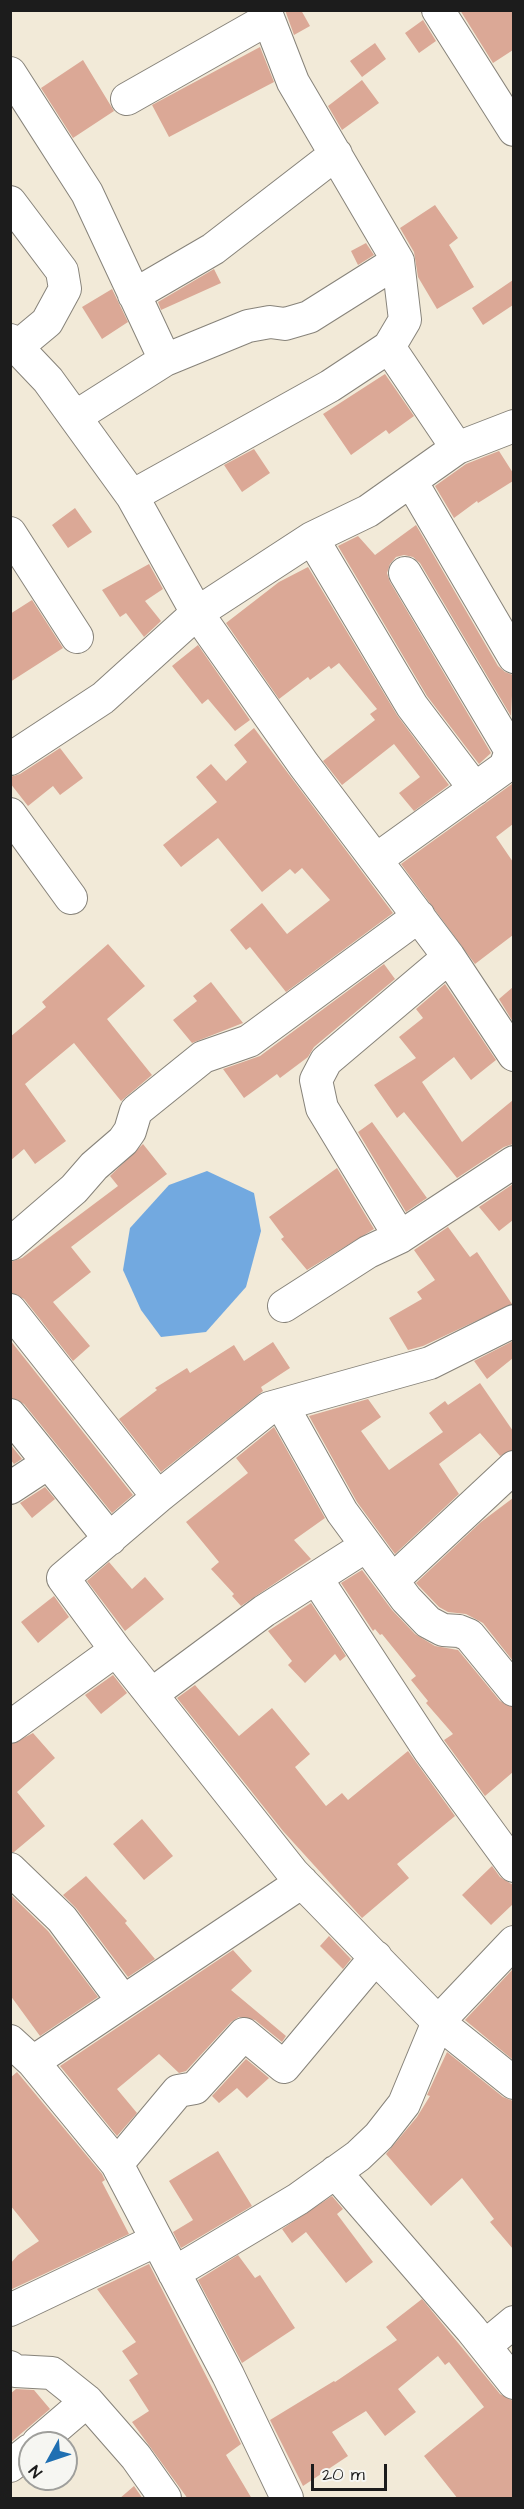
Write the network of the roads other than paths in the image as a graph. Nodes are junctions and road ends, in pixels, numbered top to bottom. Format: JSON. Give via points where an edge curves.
{"nodes":[{"id":1,"x":438,"y":10,"type":"edge"},
{"id":2,"x":266,"y":15,"type":"edge"},
{"id":3,"x":10,"y":73,"type":"edge"},
{"id":4,"x":127,"y":99,"type":"dead end"},
{"id":5,"x":513,"y":130,"type":"edge"},
{"id":6,"x":336,"y":154,"type":"junction"},
{"id":7,"x":10,"y":202,"type":"edge"},
{"id":8,"x":398,"y":261,"type":"junction"},
{"id":9,"x":134,"y":295,"type":"junction"},
{"id":10,"x":14,"y":344,"type":"edge"},
{"id":11,"x":389,"y":347,"type":"junction"},
{"id":12,"x":165,"y":360,"type":"junction"},
{"id":13,"x":75,"y":417,"type":"junction"},
{"id":14,"x":513,"y":430,"type":"edge"},
{"id":15,"x":457,"y":448,"type":"junction"},
{"id":16,"x":411,"y":481,"type":"junction"},
{"id":17,"x":132,"y":496,"type":"junction"},
{"id":18,"x":10,"y":533,"type":"edge"},
{"id":19,"x":312,"y":538,"type":"junction"},
{"id":20,"x":405,"y":573,"type":"dead end"},
{"id":21,"x":198,"y":613,"type":"junction"},
{"id":22,"x":77,"y":637,"type":"dead end"},
{"id":23,"x":513,"y":657,"type":"edge"},
{"id":24,"x":10,"y":759,"type":"edge"},
{"id":25,"x":475,"y":789,"type":"junction"},
{"id":26,"x":10,"y":814,"type":"edge"},
{"id":27,"x":377,"y":859,"type":"junction"},
{"id":28,"x":71,"y":898,"type":"dead end"},
{"id":29,"x":419,"y":916,"type":"junction"},
{"id":30,"x":449,"y":957,"type":"junction"},
{"id":31,"x":513,"y":1055,"type":"edge"},
{"id":32,"x":513,"y":1162,"type":"edge"},
{"id":33,"x":400,"y":1237,"type":"junction"},
{"id":34,"x":10,"y":1244,"type":"edge"},
{"id":35,"x":284,"y":1306,"type":"dead end"},
{"id":36,"x":10,"y":1310,"type":"edge"},
{"id":37,"x":513,"y":1321,"type":"edge"},
{"id":38,"x":282,"y":1405,"type":"junction"},
{"id":39,"x":10,"y":1415,"type":"edge"},
{"id":40,"x":48,"y":1463,"type":"junction"},
{"id":41,"x":513,"y":1467,"type":"edge"},
{"id":42,"x":10,"y":1488,"type":"edge"},
{"id":43,"x":158,"y":1497,"type":"junction"},
{"id":44,"x":110,"y":1539,"type":"junction"},
{"id":45,"x":366,"y":1546,"type":"junction"},
{"id":46,"x":316,"y":1578,"type":"junction"},
{"id":47,"x":394,"y":1579,"type":"junction"},
{"id":48,"x":116,"y":1650,"type":"junction"},
{"id":49,"x":513,"y":1690,"type":"edge"},
{"id":50,"x":152,"y":1694,"type":"junction"},
{"id":51,"x":10,"y":1726,"type":"edge"},
{"id":52,"x":513,"y":1866,"type":"edge"},
{"id":53,"x":10,"y":1869,"type":"edge"},
{"id":54,"x":302,"y":1882,"type":"junction"},
{"id":55,"x":513,"y":1942,"type":"edge"},
{"id":56,"x":376,"y":1957,"type":"junction"},
{"id":57,"x":123,"y":2001,"type":"junction"},
{"id":58,"x":438,"y":2022,"type":"junction"},
{"id":59,"x":10,"y":2041,"type":"edge"},
{"id":60,"x":33,"y":2062,"type":"junction"},
{"id":61,"x":513,"y":2083,"type":"edge"},
{"id":62,"x":117,"y":2164,"type":"junction"},
{"id":63,"x":335,"y":2172,"type":"junction"},
{"id":64,"x":157,"y":2240,"type":"junction"},
{"id":65,"x":174,"y":2273,"type":"junction"},
{"id":66,"x":10,"y":2310,"type":"edge"},
{"id":67,"x":513,"y":2322,"type":"edge"},
{"id":68,"x":485,"y":2346,"type":"junction"},
{"id":69,"x":10,"y":2367,"type":"edge"},
{"id":70,"x":513,"y":2383,"type":"edge"},
{"id":71,"x":87,"y":2401,"type":"junction"},
{"id":72,"x":52,"y":2431,"type":"edge"},
{"id":73,"x":165,"y":2499,"type":"edge"},
{"id":74,"x":287,"y":2499,"type":"edge"}],
"edges":[{"from":1,"to":5,"type":"street"},
{"from":2,"to":4,"type":"street"},
{"from":2,"to":6,"type":"street","via":[[293,82]]},
{"from":3,"to":9,"type":"street","via":[[87,193]]},
{"from":6,"to":8,"type":"street"},
{"from":6,"to":9,"type":"street","via":[[213,249]]},
{"from":7,"to":10,"type":"street","via":[[62,271],[65,289],[47,322]]},
{"from":8,"to":11,"type":"street","via":[[405,320]]},
{"from":8,"to":12,"type":"street","via":[[309,317],[285,324],[248,326]]},
{"from":9,"to":12,"type":"street"},
{"from":10,"to":13,"type":"street","via":[[48,380]]},
{"from":11,"to":15,"type":"street"},
{"from":11,"to":17,"type":"street","via":[[330,386]]},
{"from":12,"to":13,"type":"street"},
{"from":13,"to":17,"type":"street"},
{"from":14,"to":15,"type":"street"},
{"from":15,"to":16,"type":"street"},
{"from":16,"to":19,"type":"street","via":[[368,511]]},
{"from":16,"to":23,"type":"street"},
{"from":17,"to":21,"type":"street"},
{"from":18,"to":22,"type":"street"},
{"from":19,"to":21,"type":"street"},
{"from":19,"to":25,"type":"street","via":[[412,706]]},
{"from":20,"to":25,"type":"street","via":[[511,751],[505,766]]},
{"from":21,"to":24,"type":"street","via":[[103,698]]},
{"from":21,"to":27,"type":"street","via":[[304,765]]},
{"from":25,"to":27,"type":"street"},
{"from":26,"to":28,"type":"street"},
{"from":27,"to":29,"type":"street"},
{"from":29,"to":30,"type":"street"},
{"from":29,"to":34,"type":"street","via":[[249,1041],[203,1057],[136,1111],[123,1141]]},
{"from":30,"to":31,"type":"street"},
{"from":30,"to":33,"type":"street","via":[[326,1061],[316,1080],[322,1108]]},
{"from":32,"to":33,"type":"street"},
{"from":33,"to":35,"type":"street","via":[[368,1252]]},
{"from":36,"to":43,"type":"street"},
{"from":37,"to":38,"type":"street","via":[[430,1363]]},
{"from":38,"to":43,"type":"street","via":[[269,1408]]},
{"from":38,"to":45,"type":"street","via":[[342,1512]]},
{"from":39,"to":40,"type":"street"},
{"from":40,"to":42,"type":"street"},
{"from":40,"to":44,"type":"street"},
{"from":41,"to":47,"type":"street"},
{"from":43,"to":44,"type":"street"},
{"from":44,"to":48,"type":"street","via":[[63,1578]]},
{"from":45,"to":46,"type":"street"},
{"from":45,"to":47,"type":"street"},
{"from":46,"to":50,"type":"street","via":[[264,1611]]},
{"from":46,"to":52,"type":"street","via":[[429,1750]]},
{"from":47,"to":49,"type":"street","via":[[428,1622],[443,1630],[459,1630],[469,1635]]},
{"from":48,"to":50,"type":"street"},
{"from":48,"to":51,"type":"street"},
{"from":50,"to":54,"type":"street"},
{"from":53,"to":57,"type":"street","via":[[26,1880],[62,1919]]},
{"from":54,"to":56,"type":"street"},
{"from":54,"to":57,"type":"street"},
{"from":55,"to":58,"type":"street"},
{"from":56,"to":58,"type":"street"},
{"from":56,"to":62,"type":"street","via":[[284,2067],[244,2034],[195,2088],[178,2091]]},
{"from":57,"to":60,"type":"street"},
{"from":58,"to":61,"type":"street"},
{"from":58,"to":63,"type":"street","via":[[404,2104],[372,2143]]},
{"from":59,"to":60,"type":"street"},
{"from":60,"to":62,"type":"street"},
{"from":62,"to":64,"type":"street"},
{"from":63,"to":65,"type":"street","via":[[298,2199]]},
{"from":63,"to":68,"type":"street"},
{"from":64,"to":65,"type":"street"},
{"from":64,"to":66,"type":"street"},
{"from":65,"to":74,"type":"street"},
{"from":67,"to":68,"type":"street"},
{"from":68,"to":70,"type":"street"},
{"from":69,"to":71,"type":"street","via":[[15,2371],[52,2373]]},
{"from":71,"to":72,"type":"street"},
{"from":71,"to":73,"type":"street","via":[[136,2457]]}]}
